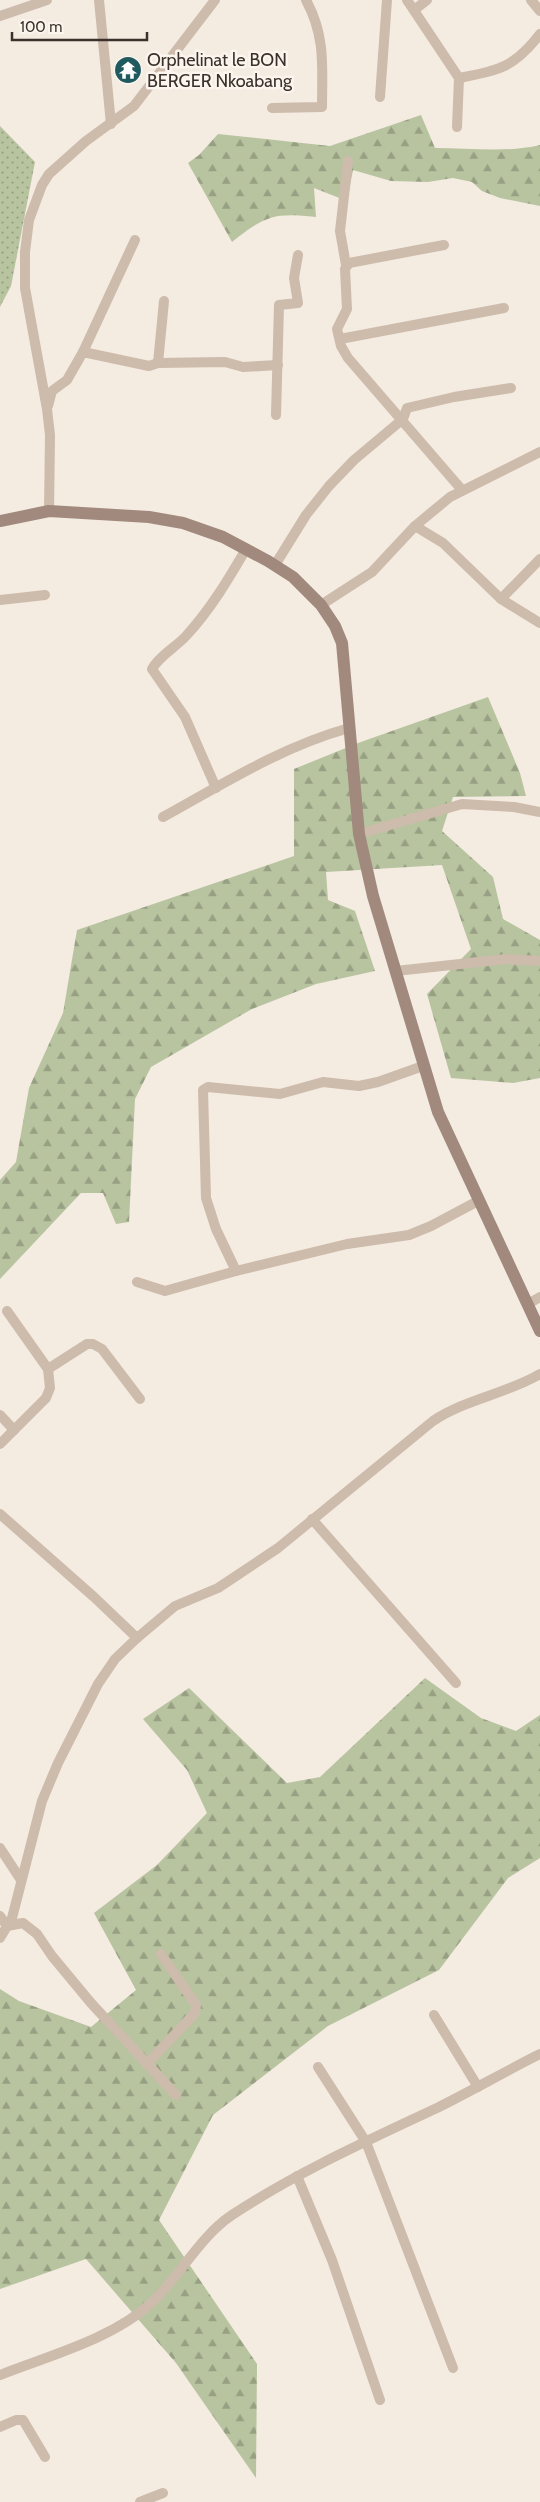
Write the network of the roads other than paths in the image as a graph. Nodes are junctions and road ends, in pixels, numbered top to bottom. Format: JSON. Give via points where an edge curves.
{"nodes":[{"id":1,"x":47,"y":0,"type":"edge"},
{"id":2,"x":99,"y":0,"type":"edge"},
{"id":3,"x":215,"y":0,"type":"edge"},
{"id":4,"x":306,"y":0,"type":"edge"},
{"id":5,"x":387,"y":0,"type":"edge"},
{"id":6,"x":407,"y":0,"type":"edge"},
{"id":7,"x":427,"y":0,"type":"edge"},
{"id":8,"x":531,"y":0,"type":"edge"},
{"id":9,"x":414,"y":10,"type":"junction"},
{"id":10,"x":540,"y":11,"type":"edge"},
{"id":11,"x":0,"y":16,"type":"edge"},
{"id":12,"x":540,"y":34,"type":"edge"},
{"id":13,"x":459,"y":78,"type":"junction"},
{"id":14,"x":380,"y":97,"type":"dead end"},
{"id":15,"x":272,"y":108,"type":"dead end"},
{"id":16,"x":111,"y":124,"type":"junction"},
{"id":17,"x":457,"y":126,"type":"dead end"},
{"id":18,"x":348,"y":162,"type":"dead end"},
{"id":19,"x":135,"y":240,"type":"dead end"},
{"id":20,"x":444,"y":245,"type":"dead end"},
{"id":21,"x":298,"y":255,"type":"dead end"},
{"id":22,"x":346,"y":265,"type":"junction"},
{"id":23,"x":164,"y":301,"type":"dead end"},
{"id":24,"x":504,"y":308,"type":"dead end"},
{"id":25,"x":340,"y":339,"type":"junction"},
{"id":26,"x":83,"y":352,"type":"junction"},
{"id":27,"x":158,"y":364,"type":"junction"},
{"id":28,"x":278,"y":364,"type":"junction"},
{"id":29,"x":511,"y":388,"type":"dead end"},
{"id":30,"x":48,"y":409,"type":"junction"},
{"id":31,"x":276,"y":415,"type":"dead end"},
{"id":32,"x":403,"y":420,"type":"junction"},
{"id":33,"x":540,"y":452,"type":"edge"},
{"id":34,"x":462,"y":490,"type":"junction"},
{"id":35,"x":49,"y":511,"type":"junction"},
{"id":36,"x":0,"y":521,"type":"edge"},
{"id":37,"x":415,"y":526,"type":"junction"},
{"id":38,"x":246,"y":549,"type":"junction"},
{"id":39,"x":540,"y":559,"type":"edge"},
{"id":40,"x":275,"y":565,"type":"junction"},
{"id":41,"x":45,"y":595,"type":"dead end"},
{"id":42,"x":501,"y":599,"type":"junction"},
{"id":43,"x":0,"y":600,"type":"edge"},
{"id":44,"x":321,"y":605,"type":"junction"},
{"id":45,"x":540,"y":623,"type":"edge"},
{"id":46,"x":348,"y":728,"type":"junction"},
{"id":47,"x":216,"y":788,"type":"junction"},
{"id":48,"x":540,"y":812,"type":"edge"},
{"id":49,"x":163,"y":817,"type":"dead end"},
{"id":50,"x":359,"y":834,"type":"junction"},
{"id":51,"x":540,"y":961,"type":"edge"},
{"id":52,"x":396,"y":971,"type":"junction"},
{"id":53,"x":423,"y":1066,"type":"junction"},
{"id":54,"x":478,"y":1200,"type":"junction"},
{"id":55,"x":236,"y":1271,"type":"junction"},
{"id":56,"x":137,"y":1282,"type":"dead end"},
{"id":57,"x":540,"y":1297,"type":"edge"},
{"id":58,"x":528,"y":1304,"type":"junction"},
{"id":59,"x":7,"y":1311,"type":"dead end"},
{"id":60,"x":540,"y":1331,"type":"edge"},
{"id":61,"x":48,"y":1369,"type":"junction"},
{"id":62,"x":540,"y":1374,"type":"edge"},
{"id":63,"x":140,"y":1398,"type":"dead end"},
{"id":64,"x":0,"y":1415,"type":"edge"},
{"id":65,"x":14,"y":1430,"type":"junction"},
{"id":66,"x":0,"y":1444,"type":"edge"},
{"id":67,"x":0,"y":1514,"type":"edge"},
{"id":68,"x":312,"y":1519,"type":"junction"},
{"id":69,"x":137,"y":1638,"type":"junction"},
{"id":70,"x":456,"y":1683,"type":"dead end"},
{"id":71,"x":0,"y":1848,"type":"edge"},
{"id":72,"x":21,"y":1880,"type":"junction"},
{"id":73,"x":0,"y":1916,"type":"edge"},
{"id":74,"x":7,"y":1926,"type":"junction"},
{"id":75,"x":0,"y":1938,"type":"edge"},
{"id":76,"x":161,"y":1954,"type":"dead end"},
{"id":77,"x":434,"y":2015,"type":"dead end"},
{"id":78,"x":540,"y":2054,"type":"edge"},
{"id":79,"x":147,"y":2064,"type":"junction"},
{"id":80,"x":318,"y":2067,"type":"dead end"},
{"id":81,"x":478,"y":2086,"type":"junction"},
{"id":82,"x":176,"y":2095,"type":"dead end"},
{"id":83,"x":366,"y":2142,"type":"junction"},
{"id":84,"x":297,"y":2176,"type":"junction"},
{"id":85,"x":453,"y":2368,"type":"dead end"},
{"id":86,"x":0,"y":2375,"type":"edge"},
{"id":87,"x":380,"y":2400,"type":"dead end"},
{"id":88,"x":0,"y":2427,"type":"edge"},
{"id":89,"x":45,"y":2457,"type":"dead end"},
{"id":90,"x":163,"y":2493,"type":"dead end"},
{"id":91,"x":140,"y":2502,"type":"edge"}],
"edges":[{"from":1,"to":11,"type":"street"},
{"from":2,"to":16,"type":"street"},
{"from":3,"to":16,"type":"street","via":[[134,106]]},
{"from":4,"to":15,"type":"street","via":[[314,14],[322,44],[322,106]]},
{"from":5,"to":14,"type":"street"},
{"from":6,"to":9,"type":"street"},
{"from":7,"to":9,"type":"street"},
{"from":8,"to":10,"type":"street"},
{"from":9,"to":13,"type":"street"},
{"from":12,"to":13,"type":"street","via":[[524,55],[498,70]]},
{"from":13,"to":17,"type":"street"},
{"from":16,"to":30,"type":"street","via":[[49,174],[29,220],[24,288]]},
{"from":18,"to":22,"type":"street","via":[[340,231]]},
{"from":19,"to":26,"type":"street"},
{"from":20,"to":22,"type":"street","via":[[352,261]]},
{"from":21,"to":28,"type":"street","via":[[294,278],[298,303],[279,305]]},
{"from":22,"to":25,"type":"street","via":[[348,306],[337,326]]},
{"from":23,"to":27,"type":"street"},
{"from":24,"to":25,"type":"street"},
{"from":25,"to":32,"type":"street","via":[[348,358]]},
{"from":26,"to":27,"type":"street","via":[[149,366]]},
{"from":26,"to":30,"type":"street","via":[[67,380],[52,391]]},
{"from":27,"to":28,"type":"street","via":[[225,362],[243,367]]},
{"from":28,"to":31,"type":"street"},
{"from":29,"to":32,"type":"street","via":[[407,408]]},
{"from":30,"to":35,"type":"street"},
{"from":32,"to":34,"type":"street"},
{"from":32,"to":40,"type":"street","via":[[354,460],[329,486],[306,515]]},
{"from":33,"to":34,"type":"street"},
{"from":34,"to":37,"type":"street"},
{"from":35,"to":36,"type":"street"},
{"from":35,"to":38,"type":"street","via":[[149,517],[183,523]]},
{"from":37,"to":42,"type":"street","via":[[443,543]]},
{"from":37,"to":44,"type":"street","via":[[372,572]]},
{"from":38,"to":40,"type":"street"},
{"from":38,"to":47,"type":"street","via":[[224,588],[203,615],[152,669],[185,717]]},
{"from":39,"to":42,"type":"street"},
{"from":40,"to":44,"type":"street","via":[[293,577]]},
{"from":41,"to":43,"type":"street"},
{"from":42,"to":45,"type":"street"},
{"from":44,"to":46,"type":"street","via":[[342,643]]},
{"from":46,"to":47,"type":"street","via":[[286,750]]},
{"from":46,"to":50,"type":"street"},
{"from":47,"to":49,"type":"street"},
{"from":48,"to":50,"type":"street","via":[[462,804]]},
{"from":50,"to":52,"type":"street","via":[[373,896]]},
{"from":51,"to":52,"type":"street","via":[[506,959]]},
{"from":52,"to":53,"type":"street"},
{"from":53,"to":54,"type":"street","via":[[438,1112]]},
{"from":53,"to":55,"type":"street","via":[[359,1086],[323,1082],[280,1094],[208,1087],[203,1090],[206,1198],[216,1229]]},
{"from":54,"to":55,"type":"street","via":[[409,1235],[347,1244]]},
{"from":54,"to":58,"type":"street"},
{"from":55,"to":56,"type":"street","via":[[166,1291]]},
{"from":57,"to":58,"type":"street"},
{"from":58,"to":60,"type":"street"},
{"from":59,"to":61,"type":"street"},
{"from":61,"to":63,"type":"street","via":[[86,1344],[94,1344],[102,1348]]},
{"from":61,"to":65,"type":"street","via":[[50,1388],[46,1398]]},
{"from":62,"to":68,"type":"street","via":[[507,1390],[447,1411]]},
{"from":64,"to":65,"type":"street"},
{"from":65,"to":66,"type":"street"},
{"from":67,"to":69,"type":"street"},
{"from":68,"to":69,"type":"street","via":[[270,1553],[218,1588],[183,1601]]},
{"from":68,"to":70,"type":"street"},
{"from":69,"to":72,"type":"street","via":[[98,1684],[58,1763],[42,1801]]},
{"from":71,"to":72,"type":"street"},
{"from":72,"to":74,"type":"street"},
{"from":73,"to":74,"type":"street"},
{"from":74,"to":75,"type":"street"},
{"from":74,"to":79,"type":"street","via":[[23,1923],[37,1934],[92,2003]]},
{"from":76,"to":79,"type":"street","via":[[196,2005],[194,2013]]},
{"from":77,"to":81,"type":"street"},
{"from":78,"to":81,"type":"street"},
{"from":79,"to":82,"type":"street"},
{"from":80,"to":83,"type":"street"},
{"from":81,"to":83,"type":"street"},
{"from":83,"to":84,"type":"street"},
{"from":83,"to":85,"type":"street"},
{"from":84,"to":86,"type":"street","via":[[229,2217],[137,2316],[103,2334]]},
{"from":84,"to":87,"type":"street","via":[[332,2260]]},
{"from":88,"to":89,"type":"street","via":[[23,2420]]},
{"from":90,"to":91,"type":"street"}]}
